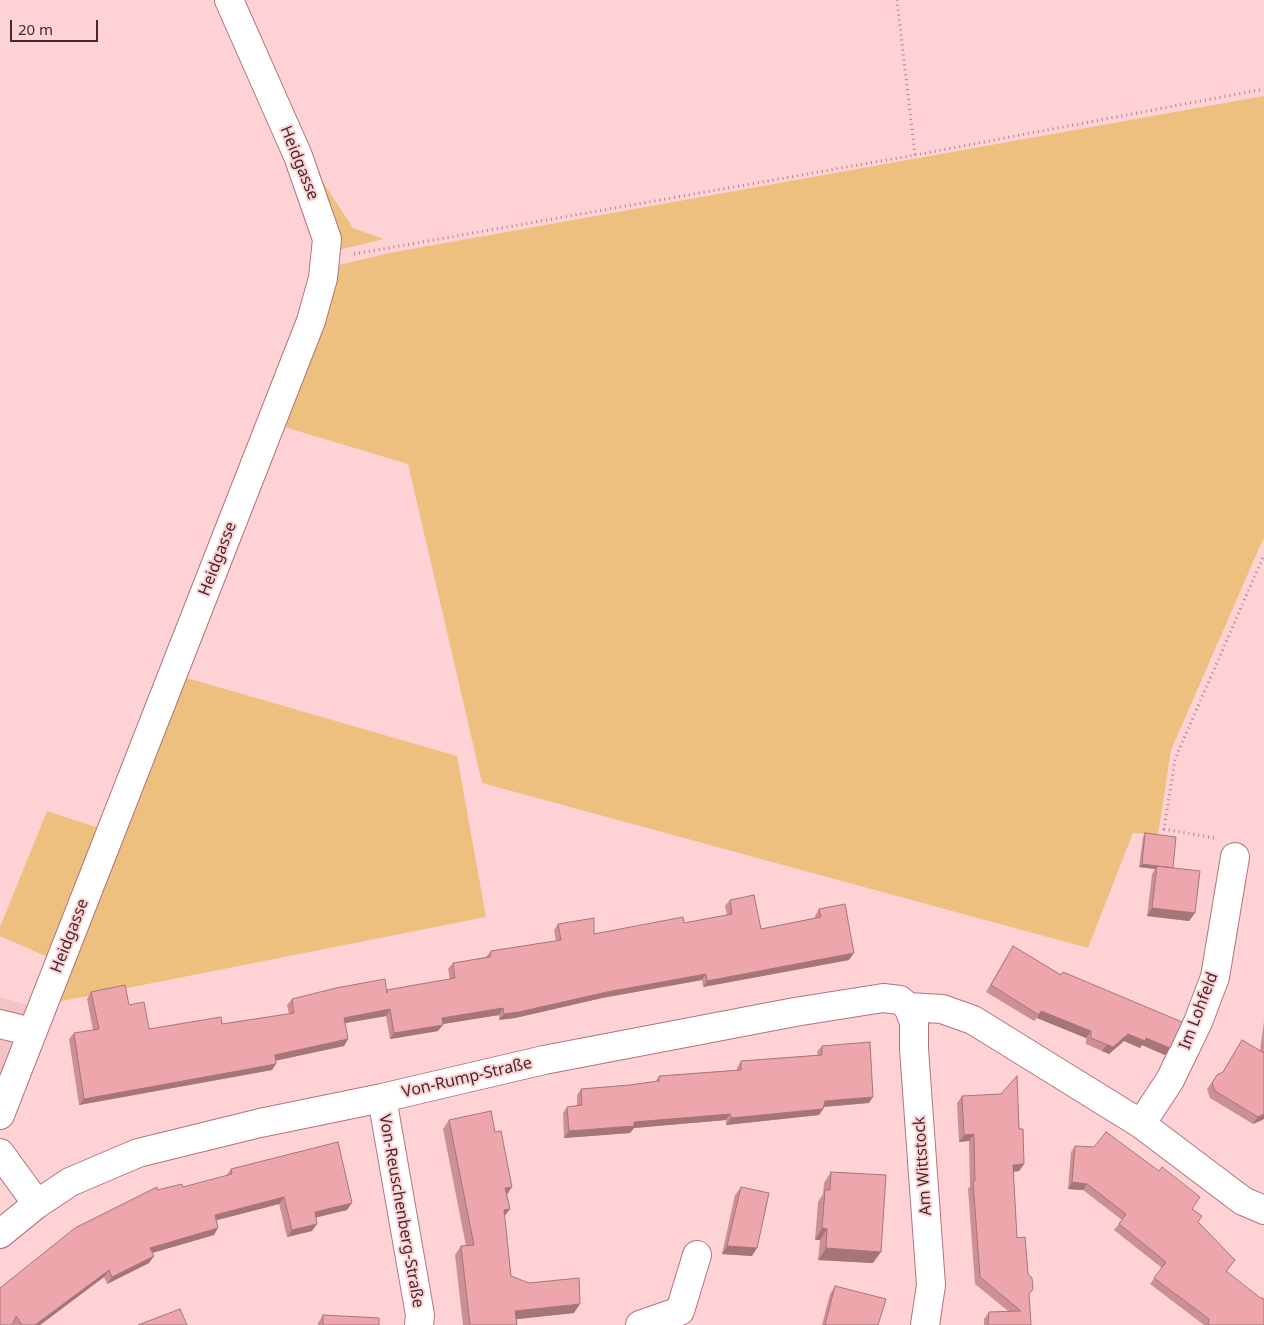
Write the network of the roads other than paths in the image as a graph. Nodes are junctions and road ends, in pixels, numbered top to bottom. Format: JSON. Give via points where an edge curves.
{"nodes":[{"id":1,"x":229,"y":0,"type":"edge"},
{"id":2,"x":1235,"y":857,"type":"road end"},
{"id":3,"x":908,"y":1007,"type":"junction"},
{"id":4,"x":0,"y":1024,"type":"edge"},
{"id":5,"x":32,"y":1032,"type":"junction"},
{"id":6,"x":382,"y":1098,"type":"junction"},
{"id":7,"x":0,"y":1116,"type":"edge"},
{"id":8,"x":1141,"y":1124,"type":"junction"},
{"id":9,"x":0,"y":1153,"type":"edge"},
{"id":10,"x":37,"y":1204,"type":"junction"},
{"id":11,"x":1264,"y":1210,"type":"edge"},
{"id":12,"x":0,"y":1234,"type":"edge"},
{"id":13,"x":696,"y":1255,"type":"dead end"},
{"id":14,"x":419,"y":1325,"type":"edge"},
{"id":15,"x":640,"y":1325,"type":"edge"},
{"id":16,"x":925,"y":1325,"type":"edge"}],
"edges":[{"from":1,"to":5,"type":"street","name":"Heidgasse","via":[[298,156],[327,239],[326,258],[311,321]]},
{"from":2,"to":8,"type":"street","name":"Im Lohfeld","via":[[1215,977],[1170,1080]]},
{"from":3,"to":6,"type":"street","name":"Von-Rump-Straße","via":[[900,1000],[883,998],[849,1002],[544,1060]]},
{"from":3,"to":8,"type":"street","via":[[942,1009],[973,1020]]},
{"from":3,"to":16,"type":"street","name":"Am Wittstock","via":[[914,1022],[931,1285]]},
{"from":4,"to":5,"type":"street"},
{"from":5,"to":7,"type":"street","name":"Heidgasse"},
{"from":6,"to":10,"type":"street","name":"Von-Rump-Straße","via":[[260,1123],[138,1154],[70,1182]]},
{"from":6,"to":14,"type":"street","name":"Von-Reuschenberg-Straße","via":[[420,1315]]},
{"from":8,"to":11,"type":"street","via":[[1243,1201]]},
{"from":9,"to":10,"type":"street"},
{"from":10,"to":12,"type":"street"},
{"from":13,"to":15,"type":"street","via":[[680,1311]]}]}
